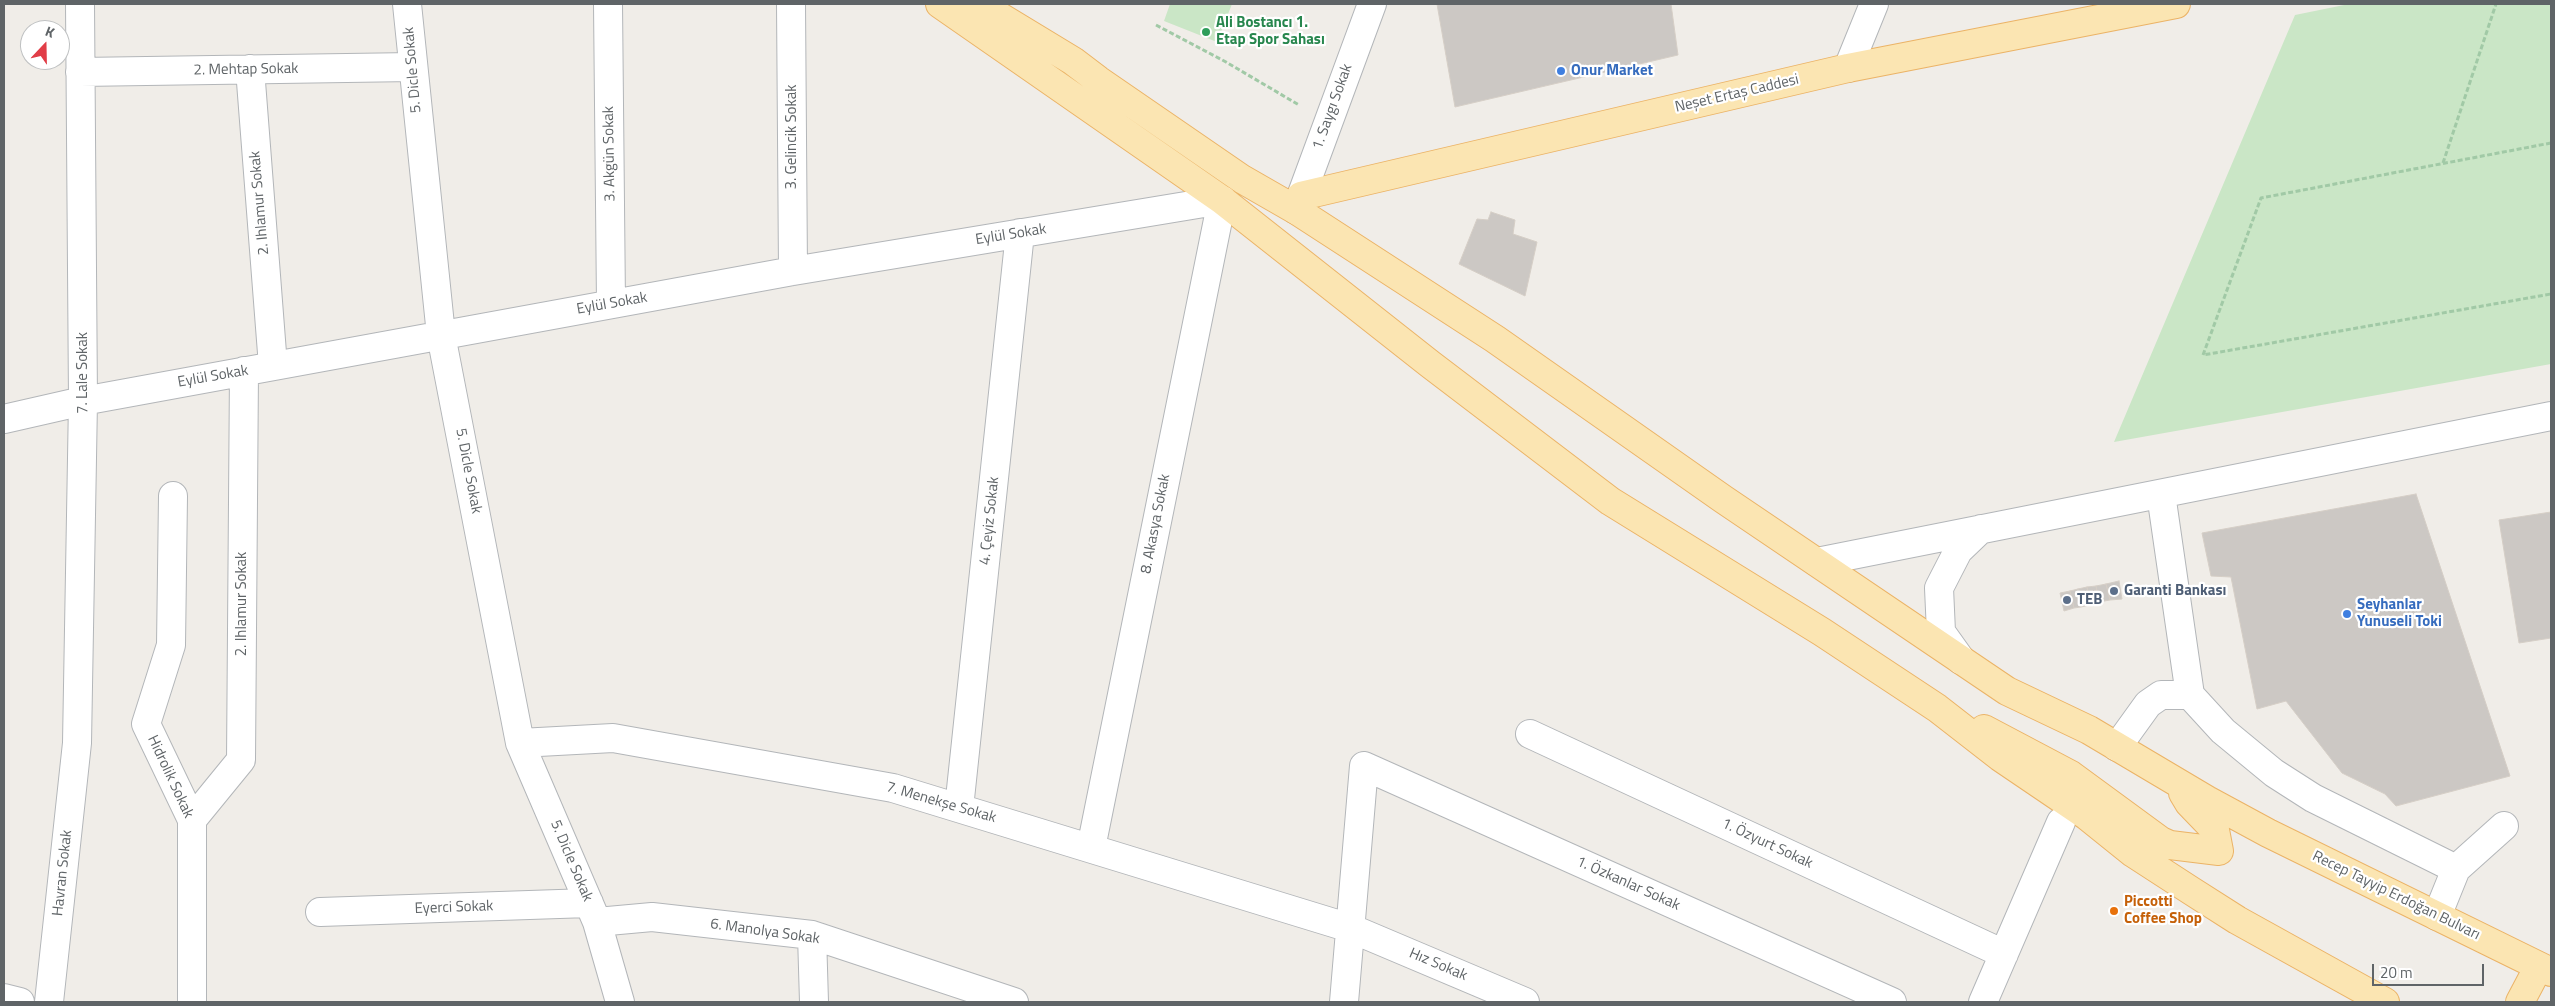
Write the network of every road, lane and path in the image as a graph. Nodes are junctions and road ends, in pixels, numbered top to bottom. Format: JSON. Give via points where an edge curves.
{"nodes":[{"id":1,"x":80,"y":4,"type":"edge"},
{"id":2,"x":407,"y":4,"type":"edge"},
{"id":3,"x":608,"y":4,"type":"edge"},
{"id":4,"x":791,"y":4,"type":"edge"},
{"id":5,"x":940,"y":4,"type":"edge"},
{"id":6,"x":979,"y":4,"type":"edge"},
{"id":7,"x":1372,"y":4,"type":"edge"},
{"id":8,"x":1874,"y":4,"type":"edge"},
{"id":9,"x":2176,"y":4,"type":"edge"},
{"id":10,"x":2496,"y":4,"type":"edge"},
{"id":11,"x":1156,"y":25,"type":"dead end"},
{"id":12,"x":412,"y":67,"type":"junction"},
{"id":13,"x":1848,"y":68,"type":"junction"},
{"id":14,"x":250,"y":70,"type":"junction"},
{"id":15,"x":80,"y":72,"type":"junction"},
{"id":16,"x":1327,"y":122,"type":"junction"},
{"id":17,"x":2551,"y":143,"type":"edge"},
{"id":18,"x":2442,"y":163,"type":"junction"},
{"id":19,"x":1222,"y":200,"type":"junction"},
{"id":20,"x":1298,"y":203,"type":"junction"},
{"id":21,"x":1020,"y":233,"type":"junction"},
{"id":22,"x":793,"y":271,"type":"junction"},
{"id":23,"x":2551,"y":294,"type":"edge"},
{"id":24,"x":611,"y":304,"type":"junction"},
{"id":25,"x":441,"y":335,"type":"junction"},
{"id":26,"x":273,"y":366,"type":"junction"},
{"id":27,"x":244,"y":372,"type":"junction"},
{"id":28,"x":83,"y":401,"type":"junction"},
{"id":29,"x":2551,"y":416,"type":"edge"},
{"id":30,"x":4,"y":419,"type":"edge"},
{"id":31,"x":2161,"y":494,"type":"junction"},
{"id":32,"x":173,"y":496,"type":"dead end"},
{"id":33,"x":1981,"y":529,"type":"junction"},
{"id":34,"x":1816,"y":562,"type":"junction"},
{"id":35,"x":1961,"y":660,"type":"junction"},
{"id":36,"x":2190,"y":695,"type":"junction"},
{"id":37,"x":1950,"y":718,"type":"junction"},
{"id":38,"x":1530,"y":734,"type":"dead end"},
{"id":39,"x":77,"y":743,"type":"joint"},
{"id":40,"x":520,"y":743,"type":"junction"},
{"id":41,"x":2117,"y":747,"type":"junction"},
{"id":42,"x":2178,"y":783,"type":"junction"},
{"id":43,"x":959,"y":808,"type":"junction"},
{"id":44,"x":192,"y":820,"type":"junction"},
{"id":45,"x":2061,"y":822,"type":"dead end"},
{"id":46,"x":2504,"y":826,"type":"dead end"},
{"id":47,"x":1091,"y":848,"type":"junction"},
{"id":48,"x":2456,"y":869,"type":"junction"},
{"id":49,"x":320,"y":912,"type":"dead end"},
{"id":50,"x":593,"y":913,"type":"junction"},
{"id":51,"x":2437,"y":916,"type":"junction"},
{"id":52,"x":1350,"y":928,"type":"junction"},
{"id":53,"x":812,"y":936,"type":"junction"},
{"id":54,"x":2004,"y":954,"type":"junction"},
{"id":55,"x":2316,"y":964,"type":"junction"},
{"id":56,"x":2545,"y":969,"type":"edge"},
{"id":57,"x":4,"y":998,"type":"edge"},
{"id":58,"x":20,"y":1002,"type":"edge"},
{"id":59,"x":49,"y":1002,"type":"edge"},
{"id":60,"x":192,"y":1002,"type":"edge"},
{"id":61,"x":620,"y":1002,"type":"edge"},
{"id":62,"x":814,"y":1002,"type":"edge"},
{"id":63,"x":1014,"y":1002,"type":"edge"},
{"id":64,"x":1344,"y":1002,"type":"edge"},
{"id":65,"x":1525,"y":1002,"type":"edge"},
{"id":66,"x":1892,"y":1002,"type":"edge"},
{"id":67,"x":1983,"y":1002,"type":"edge"},
{"id":68,"x":2354,"y":1002,"type":"edge"},
{"id":69,"x":2385,"y":1002,"type":"edge"},
{"id":70,"x":2520,"y":1002,"type":"edge"}],
"edges":[{"from":1,"to":15,"type":"street","name":"7. Lale Sokak"},
{"from":2,"to":12,"type":"street","name":"5. Dicle Sokak"},
{"from":3,"to":24,"type":"street","name":"3. Akgün Sokak"},
{"from":4,"to":22,"type":"street","name":"3. Gelincik Sokak"},
{"from":5,"to":19,"type":"main road"},
{"from":6,"to":20,"type":"main road","name":"Recep Tayyip Erdoğan Bulvarı","via":[[1073,61],[1242,179]]},
{"from":7,"to":16,"type":"street","name":"1. Saygı Sokak"},
{"from":8,"to":13,"type":"street"},
{"from":9,"to":13,"type":"main road","name":"Neşet Ertaş Caddesi"},
{"from":10,"to":18,"type":"path"},
{"from":11,"to":16,"type":"path"},
{"from":12,"to":14,"type":"street","name":"2. Mehtap Sokak"},
{"from":12,"to":25,"type":"street","name":"5. Dicle Sokak"},
{"from":13,"to":20,"type":"main road","name":"Neşet Ertaş Caddesi"},
{"from":14,"to":15,"type":"street","name":"2. Mehtap Sokak"},
{"from":14,"to":26,"type":"street","name":"2. Ihlamur Sokak"},
{"from":15,"to":28,"type":"street","name":"7. Lale Sokak"},
{"from":16,"to":20,"type":"street","name":"1. Saygı Sokak"},
{"from":17,"to":18,"type":"path"},
{"from":18,"to":23,"type":"path","via":[[2261,198],[2203,355]]},
{"from":19,"to":21,"type":"street","name":"Eylül Sokak"},
{"from":19,"to":37,"type":"main road","via":[[1430,364],[1610,500],[1822,632]]},
{"from":19,"to":47,"type":"street","name":"8. Akasya Sokak"},
{"from":20,"to":34,"type":"main road","name":"Recep Tayyip Erdoğan Bulvarı"},
{"from":21,"to":22,"type":"street","name":"Eylül Sokak"},
{"from":21,"to":43,"type":"street","name":"4. Çeyiz Sokak"},
{"from":22,"to":24,"type":"street","name":"Eylül Sokak"},
{"from":24,"to":25,"type":"street","name":"Eylül Sokak"},
{"from":25,"to":26,"type":"street","name":"Eylül Sokak"},
{"from":25,"to":40,"type":"street","name":"5. Dicle Sokak"},
{"from":26,"to":27,"type":"street","name":"Eylül Sokak"},
{"from":27,"to":28,"type":"street","name":"Eylül Sokak"},
{"from":27,"to":44,"type":"street","name":"2. Ihlamur Sokak","via":[[241,760]]},
{"from":28,"to":30,"type":"street","name":"Eylül Sokak"},
{"from":28,"to":39,"type":"street","name":"7. Lale Sokak"},
{"from":29,"to":31,"type":"street"},
{"from":31,"to":33,"type":"street"},
{"from":31,"to":36,"type":"street"},
{"from":32,"to":44,"type":"street","name":"Hidrolik Sokak","via":[[171,646],[146,724]]},
{"from":33,"to":34,"type":"street"},
{"from":33,"to":35,"type":"street","via":[[1958,551],[1940,588],[1941,632]]},
{"from":34,"to":35,"type":"main road","name":"Recep Tayyip Erdoğan Bulvarı"},
{"from":35,"to":41,"type":"main road","name":"Recep Tayyip Erdoğan Bulvarı","via":[[2007,691]]},
{"from":36,"to":41,"type":"street","via":[[2161,695],[2136,719]]},
{"from":36,"to":48,"type":"street","via":[[2223,731],[2274,773],[2313,798]]},
{"from":37,"to":42,"type":"main road","via":[[1992,731],[2071,775],[2161,841],[2219,851],[2215,830],[2189,803]]},
{"from":37,"to":55,"type":"main road","via":[[2133,853],[2237,920]]},
{"from":38,"to":54,"type":"street","name":"1. Özyurt Sokak"},
{"from":39,"to":59,"type":"street","name":"Havran Sokak"},
{"from":40,"to":43,"type":"street","name":"7. Menekşe Sokak","via":[[613,738],[892,788]]},
{"from":40,"to":50,"type":"street","name":"5. Dicle Sokak"},
{"from":41,"to":42,"type":"main road","name":"Recep Tayyip Erdoğan Bulvarı"},
{"from":42,"to":51,"type":"main road","name":"Recep Tayyip Erdoğan Bulvarı","via":[[2268,833]]},
{"from":43,"to":47,"type":"street","name":"7. Menekşe Sokak"},
{"from":44,"to":60,"type":"street","name":"Hidrolik Sokak"},
{"from":45,"to":54,"type":"street"},
{"from":46,"to":48,"type":"street"},
{"from":47,"to":52,"type":"street","name":"7. Menekşe Sokak"},
{"from":48,"to":51,"type":"street"},
{"from":49,"to":50,"type":"street","name":"Eyerci Sokak"},
{"from":50,"to":53,"type":"street","name":"6. Manolya Sokak"},
{"from":50,"to":61,"type":"street","name":"5. Dicle Sokak"},
{"from":51,"to":56,"type":"main road","name":"Recep Tayyip Erdoğan Bulvarı"},
{"from":52,"to":64,"type":"street"},
{"from":52,"to":65,"type":"street","name":"Hız Sokak"},
{"from":52,"to":66,"type":"street","name":"1. Özkanlar Sokak","via":[[1364,766]]},
{"from":53,"to":62,"type":"street"},
{"from":53,"to":63,"type":"street","name":"6. Manolya Sokak"},
{"from":54,"to":67,"type":"street"},
{"from":55,"to":68,"type":"main road"},
{"from":55,"to":69,"type":"main road"},
{"from":56,"to":70,"type":"main road"},
{"from":57,"to":58,"type":"street"}]}
